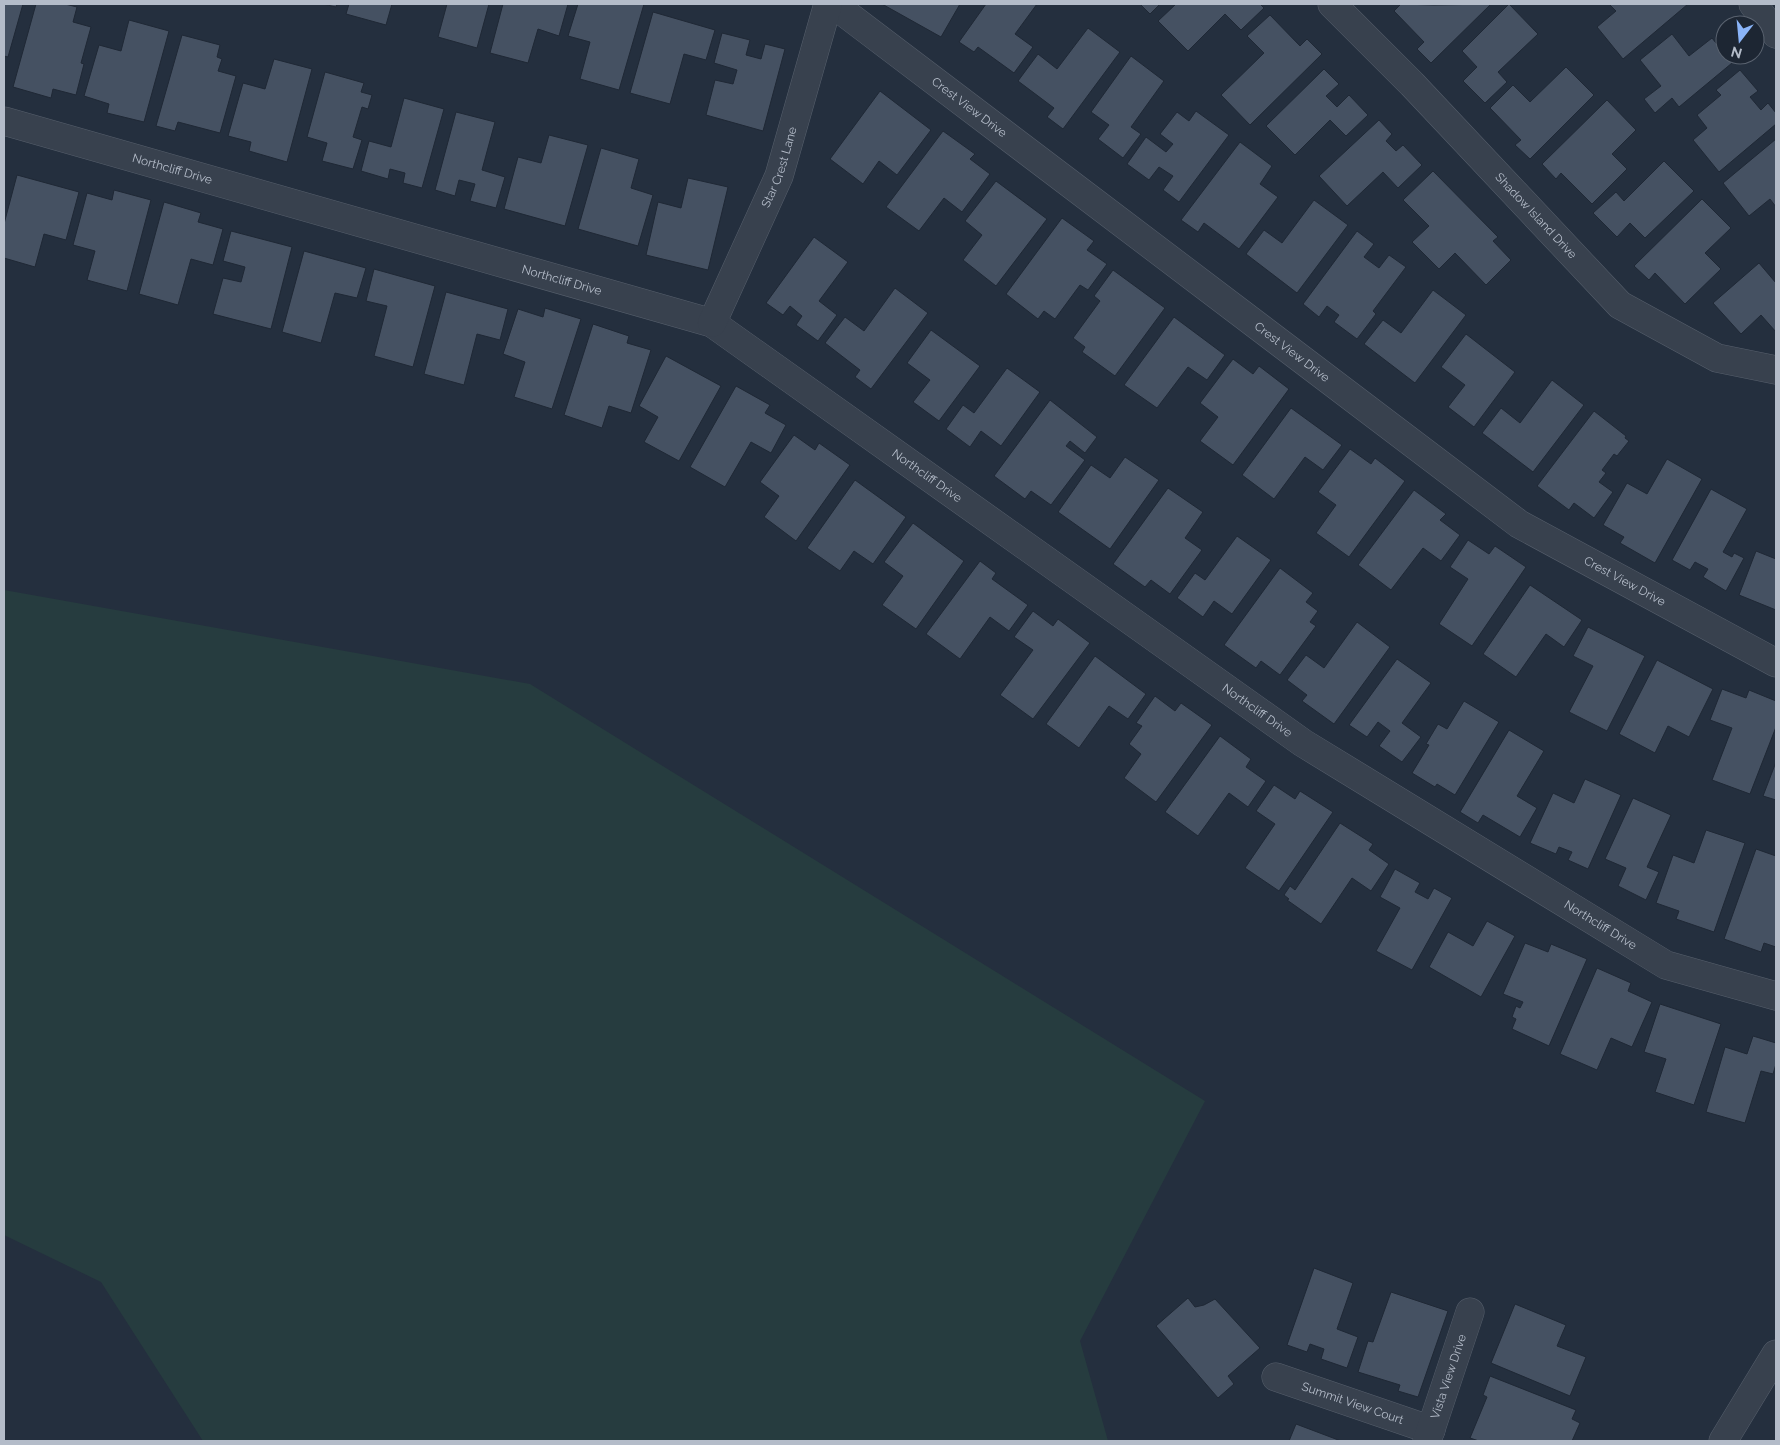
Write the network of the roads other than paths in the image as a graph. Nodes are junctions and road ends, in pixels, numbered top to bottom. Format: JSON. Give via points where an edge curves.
{"nodes":[{"id":1,"x":828,"y":4,"type":"edge"},
{"id":2,"x":833,"y":4,"type":"edge"},
{"id":3,"x":1332,"y":4,"type":"edge"},
{"id":4,"x":1753,"y":4,"type":"edge"},
{"id":5,"x":1776,"y":34,"type":"edge"},
{"id":6,"x":4,"y":120,"type":"edge"},
{"id":7,"x":712,"y":323,"type":"junction"},
{"id":8,"x":1776,"y":370,"type":"edge"},
{"id":9,"x":1776,"y":663,"type":"edge"},
{"id":10,"x":1776,"y":996,"type":"edge"},
{"id":11,"x":1470,"y":1312,"type":"dead end"},
{"id":12,"x":1776,"y":1354,"type":"edge"},
{"id":13,"x":1276,"y":1377,"type":"dead end"},
{"id":14,"x":1429,"y":1436,"type":"edge"},
{"id":15,"x":1723,"y":1441,"type":"edge"}],
"edges":[{"from":1,"to":7,"type":"street","name":"Star Crest Lane","via":[[779,176]]},
{"from":2,"to":9,"type":"street","name":"Crest View Drive","via":[[1519,524]]},
{"from":3,"to":8,"type":"street","name":"Shadow Island Drive","via":[[1620,305],[1716,358]]},
{"from":4,"to":5,"type":"street"},
{"from":6,"to":7,"type":"street","name":"Northcliff Drive"},
{"from":7,"to":10,"type":"street","name":"Northcliff Drive","via":[[1303,743],[1666,965]]},
{"from":11,"to":14,"type":"street","name":"Vista View Drive"},
{"from":12,"to":15,"type":"street"},
{"from":13,"to":14,"type":"street","name":"Summit View Court"}]}
